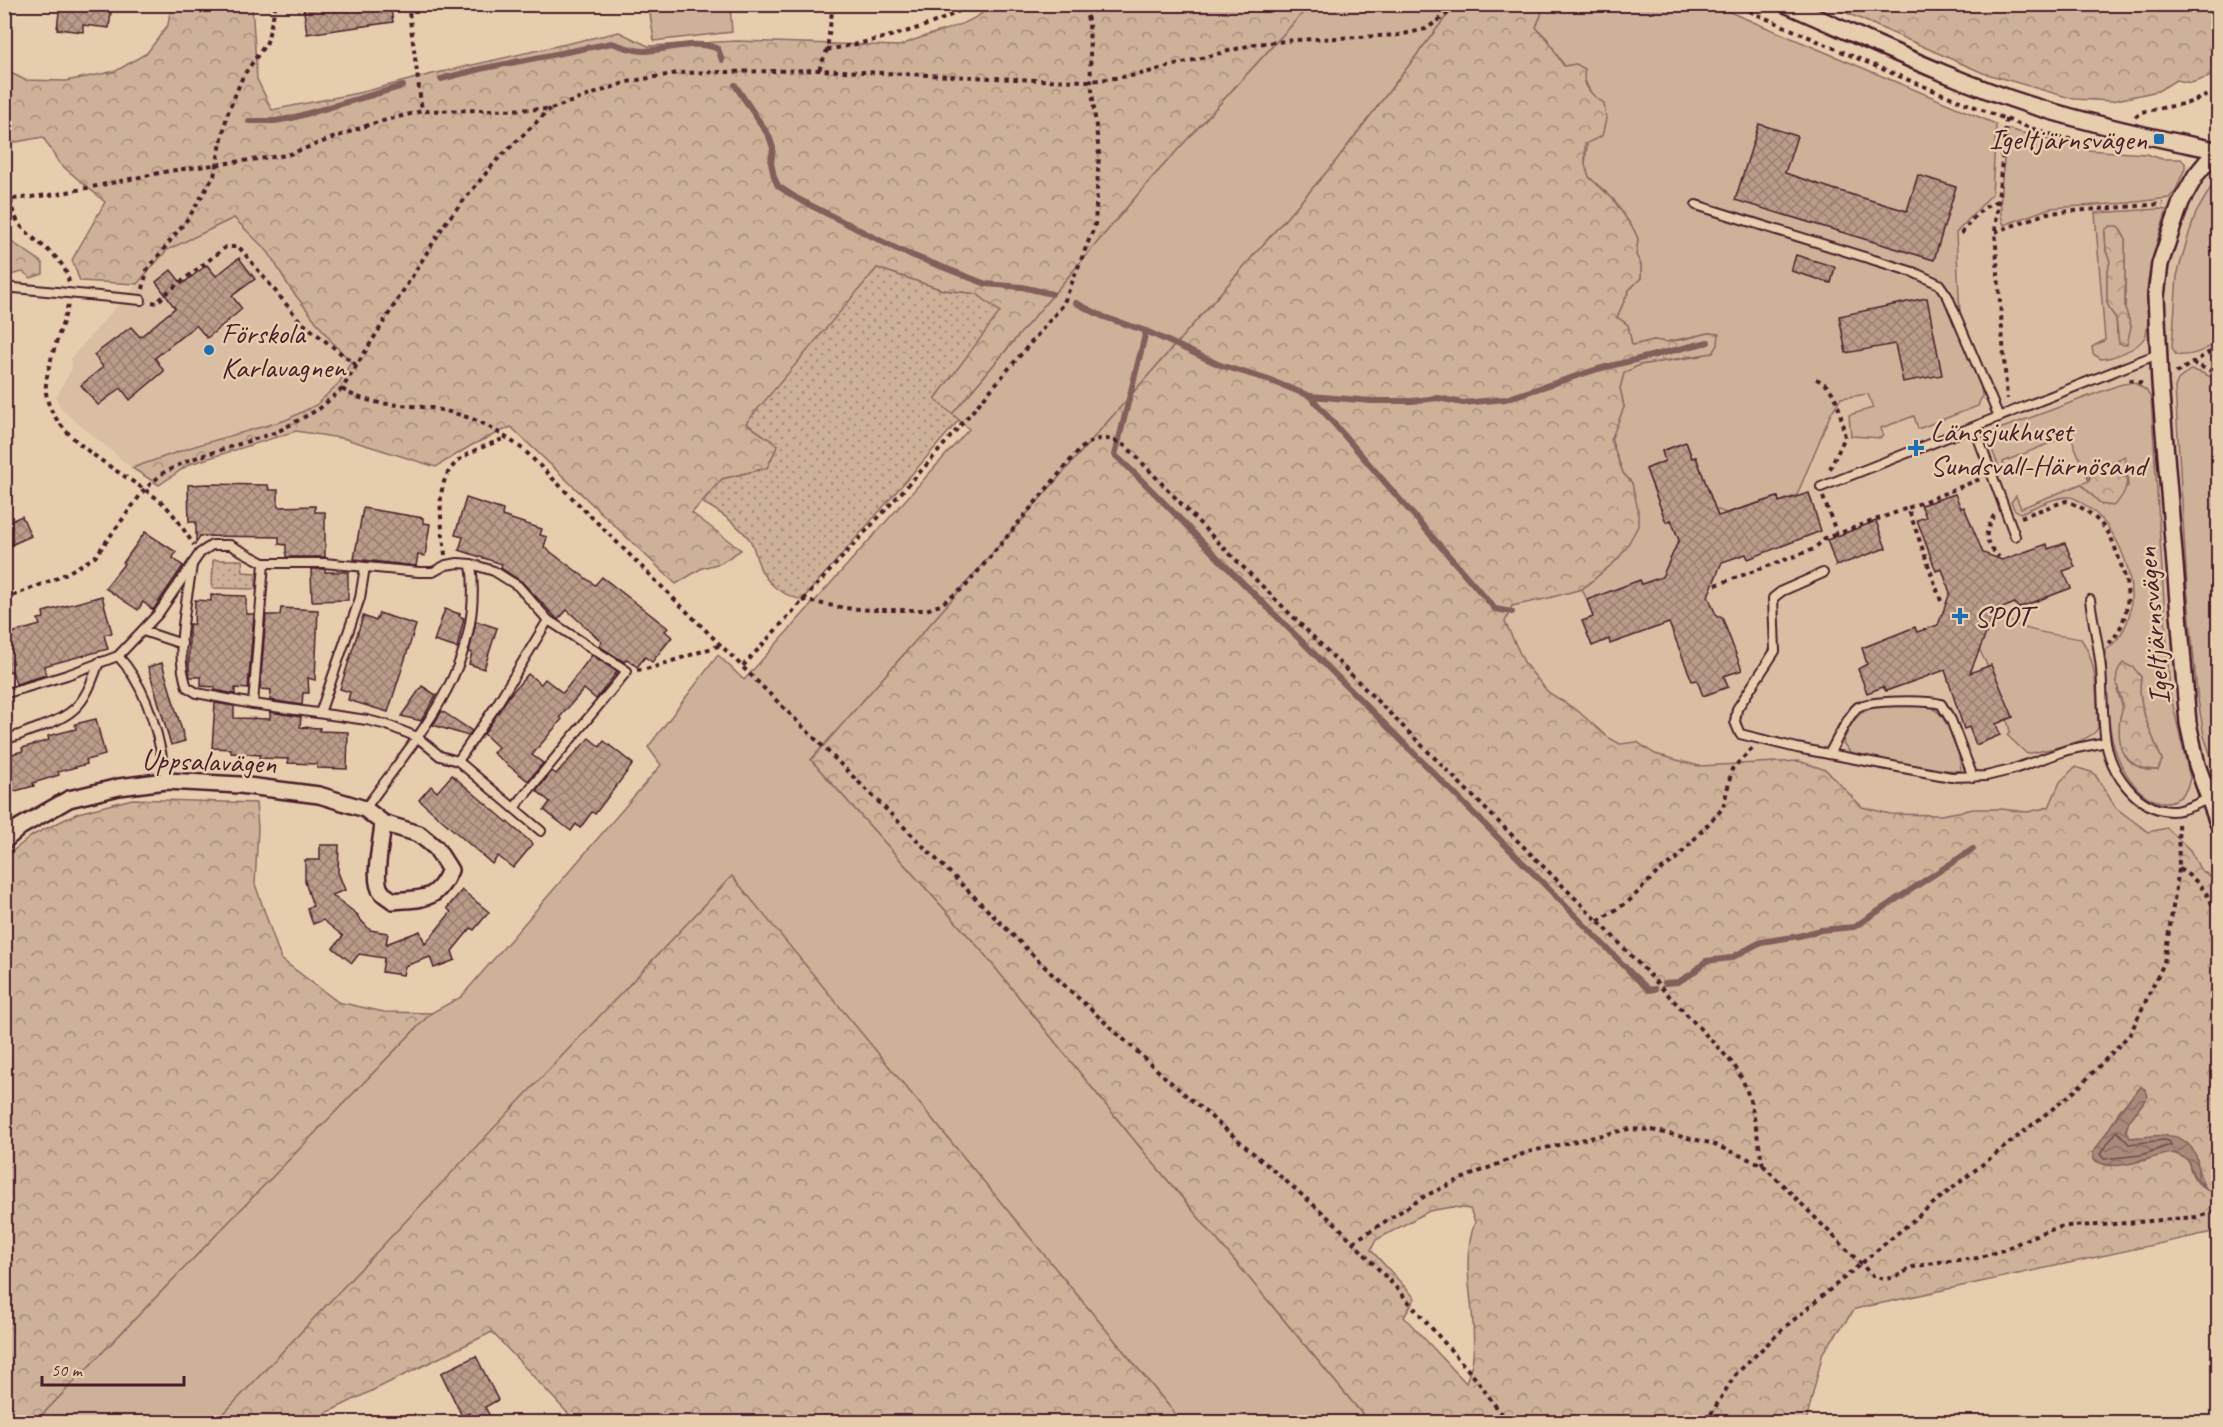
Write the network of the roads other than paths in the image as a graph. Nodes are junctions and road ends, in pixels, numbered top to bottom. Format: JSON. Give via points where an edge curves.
{"nodes":[{"id":1,"x":1785,"y":4,"type":"edge"},
{"id":2,"x":2217,"y":149,"type":"edge"},
{"id":3,"x":1696,"y":205,"type":"dead end"},
{"id":4,"x":4,"y":287,"type":"edge"},
{"id":5,"x":141,"y":300,"type":"road end"},
{"id":6,"x":2158,"y":354,"type":"junction"},
{"id":7,"x":1998,"y":417,"type":"junction"},
{"id":8,"x":1974,"y":427,"type":"junction"},
{"id":9,"x":1821,"y":490,"type":"road end"},
{"id":10,"x":2015,"y":536,"type":"dead end"},
{"id":11,"x":264,"y":563,"type":"junction"},
{"id":12,"x":192,"y":564,"type":"junction"},
{"id":13,"x":471,"y":564,"type":"junction"},
{"id":14,"x":365,"y":567,"type":"junction"},
{"id":15,"x":1823,"y":573,"type":"dead end"},
{"id":16,"x":2090,"y":600,"type":"dead end"},
{"id":17,"x":548,"y":620,"type":"junction"},
{"id":18,"x":144,"y":631,"type":"junction"},
{"id":19,"x":182,"y":644,"type":"junction"},
{"id":20,"x":118,"y":656,"type":"junction"},
{"id":21,"x":99,"y":662,"type":"junction"},
{"id":22,"x":4,"y":694,"type":"edge"},
{"id":23,"x":253,"y":704,"type":"junction"},
{"id":24,"x":320,"y":713,"type":"junction"},
{"id":25,"x":417,"y":737,"type":"junction"},
{"id":26,"x":4,"y":739,"type":"edge"},
{"id":27,"x":2106,"y":742,"type":"junction"},
{"id":28,"x":1829,"y":754,"type":"junction"},
{"id":29,"x":458,"y":761,"type":"junction"},
{"id":30,"x":1973,"y":777,"type":"junction"},
{"id":31,"x":166,"y":781,"type":"junction"},
{"id":32,"x":2214,"y":796,"type":"edge"},
{"id":33,"x":514,"y":808,"type":"junction"},
{"id":34,"x":365,"y":809,"type":"junction"},
{"id":35,"x":383,"y":823,"type":"junction"},
{"id":36,"x":2218,"y":823,"type":"edge"},
{"id":37,"x":541,"y":831,"type":"dead end"},
{"id":38,"x":4,"y":841,"type":"edge"}],
"edges":[{"from":1,"to":2,"type":"street","via":[[1958,79],[2029,105],[2127,133]]},
{"from":2,"to":6,"type":"street","name":"Igeltjärnsvägen","via":[[2181,202],[2160,264],[2156,296]]},
{"from":3,"to":7,"type":"lane","via":[[1913,272],[1939,284]]},
{"from":4,"to":5,"type":"lane"},
{"from":6,"to":7,"type":"lane"},
{"from":6,"to":32,"type":"street","name":"Igeltjärnsvägen","via":[[2188,723],[2197,765]]},
{"from":7,"to":8,"type":"lane"},
{"from":8,"to":9,"type":"lane"},
{"from":8,"to":10,"type":"lane"},
{"from":11,"to":12,"type":"lane","via":[[230,545],[212,546]]},
{"from":11,"to":14,"type":"lane"},
{"from":11,"to":23,"type":"lane"},
{"from":12,"to":18,"type":"lane"},
{"from":12,"to":19,"type":"lane"},
{"from":13,"to":14,"type":"lane","via":[[446,565],[433,572]]},
{"from":13,"to":17,"type":"lane","via":[[512,582]]},
{"from":13,"to":25,"type":"lane","via":[[473,616],[468,639],[455,676]]},
{"from":14,"to":24,"type":"lane","via":[[360,598]]},
{"from":15,"to":28,"type":"lane","via":[[1773,598],[1775,651],[1737,709],[1735,722],[1740,734]]},
{"from":16,"to":27,"type":"lane","via":[[2101,666]]},
{"from":17,"to":29,"type":"lane"},
{"from":17,"to":33,"type":"lane","via":[[627,671]]},
{"from":18,"to":19,"type":"lane"},
{"from":18,"to":20,"type":"lane"},
{"from":19,"to":23,"type":"lane","via":[[182,675],[187,687],[197,693]]},
{"from":20,"to":21,"type":"lane"},
{"from":20,"to":31,"type":"lane","via":[[141,688],[162,752]]},
{"from":21,"to":22,"type":"lane"},
{"from":21,"to":26,"type":"lane","via":[[88,694],[75,709],[57,721]]},
{"from":23,"to":24,"type":"lane"},
{"from":24,"to":25,"type":"lane","via":[[387,725]]},
{"from":25,"to":29,"type":"lane","via":[[440,756]]},
{"from":25,"to":34,"type":"lane"},
{"from":27,"to":30,"type":"lane"},
{"from":27,"to":32,"type":"lane","via":[[2110,757],[2130,791],[2154,808],[2178,810]]},
{"from":28,"to":30,"type":"lane","via":[[1939,776]]},
{"from":28,"to":30,"type":"lane","via":[[1859,706],[1931,701],[1941,704],[1951,720]]},
{"from":29,"to":33,"type":"lane"},
{"from":31,"to":34,"type":"street","name":"Uppsalavägen","via":[[279,789],[320,795]]},
{"from":31,"to":38,"type":"street","name":"Uppsalavägen","via":[[69,799],[20,827]]},
{"from":32,"to":36,"type":"street","name":"Igeltjärnsvägen"},
{"from":33,"to":37,"type":"lane"},
{"from":34,"to":35,"type":"street","name":"Uppsalavägen"},
{"from":35,"to":35,"type":"street","name":"Uppsalavägen","via":[[376,875],[381,891],[393,901],[427,898],[442,887],[450,870],[436,848],[419,834]]}]}
